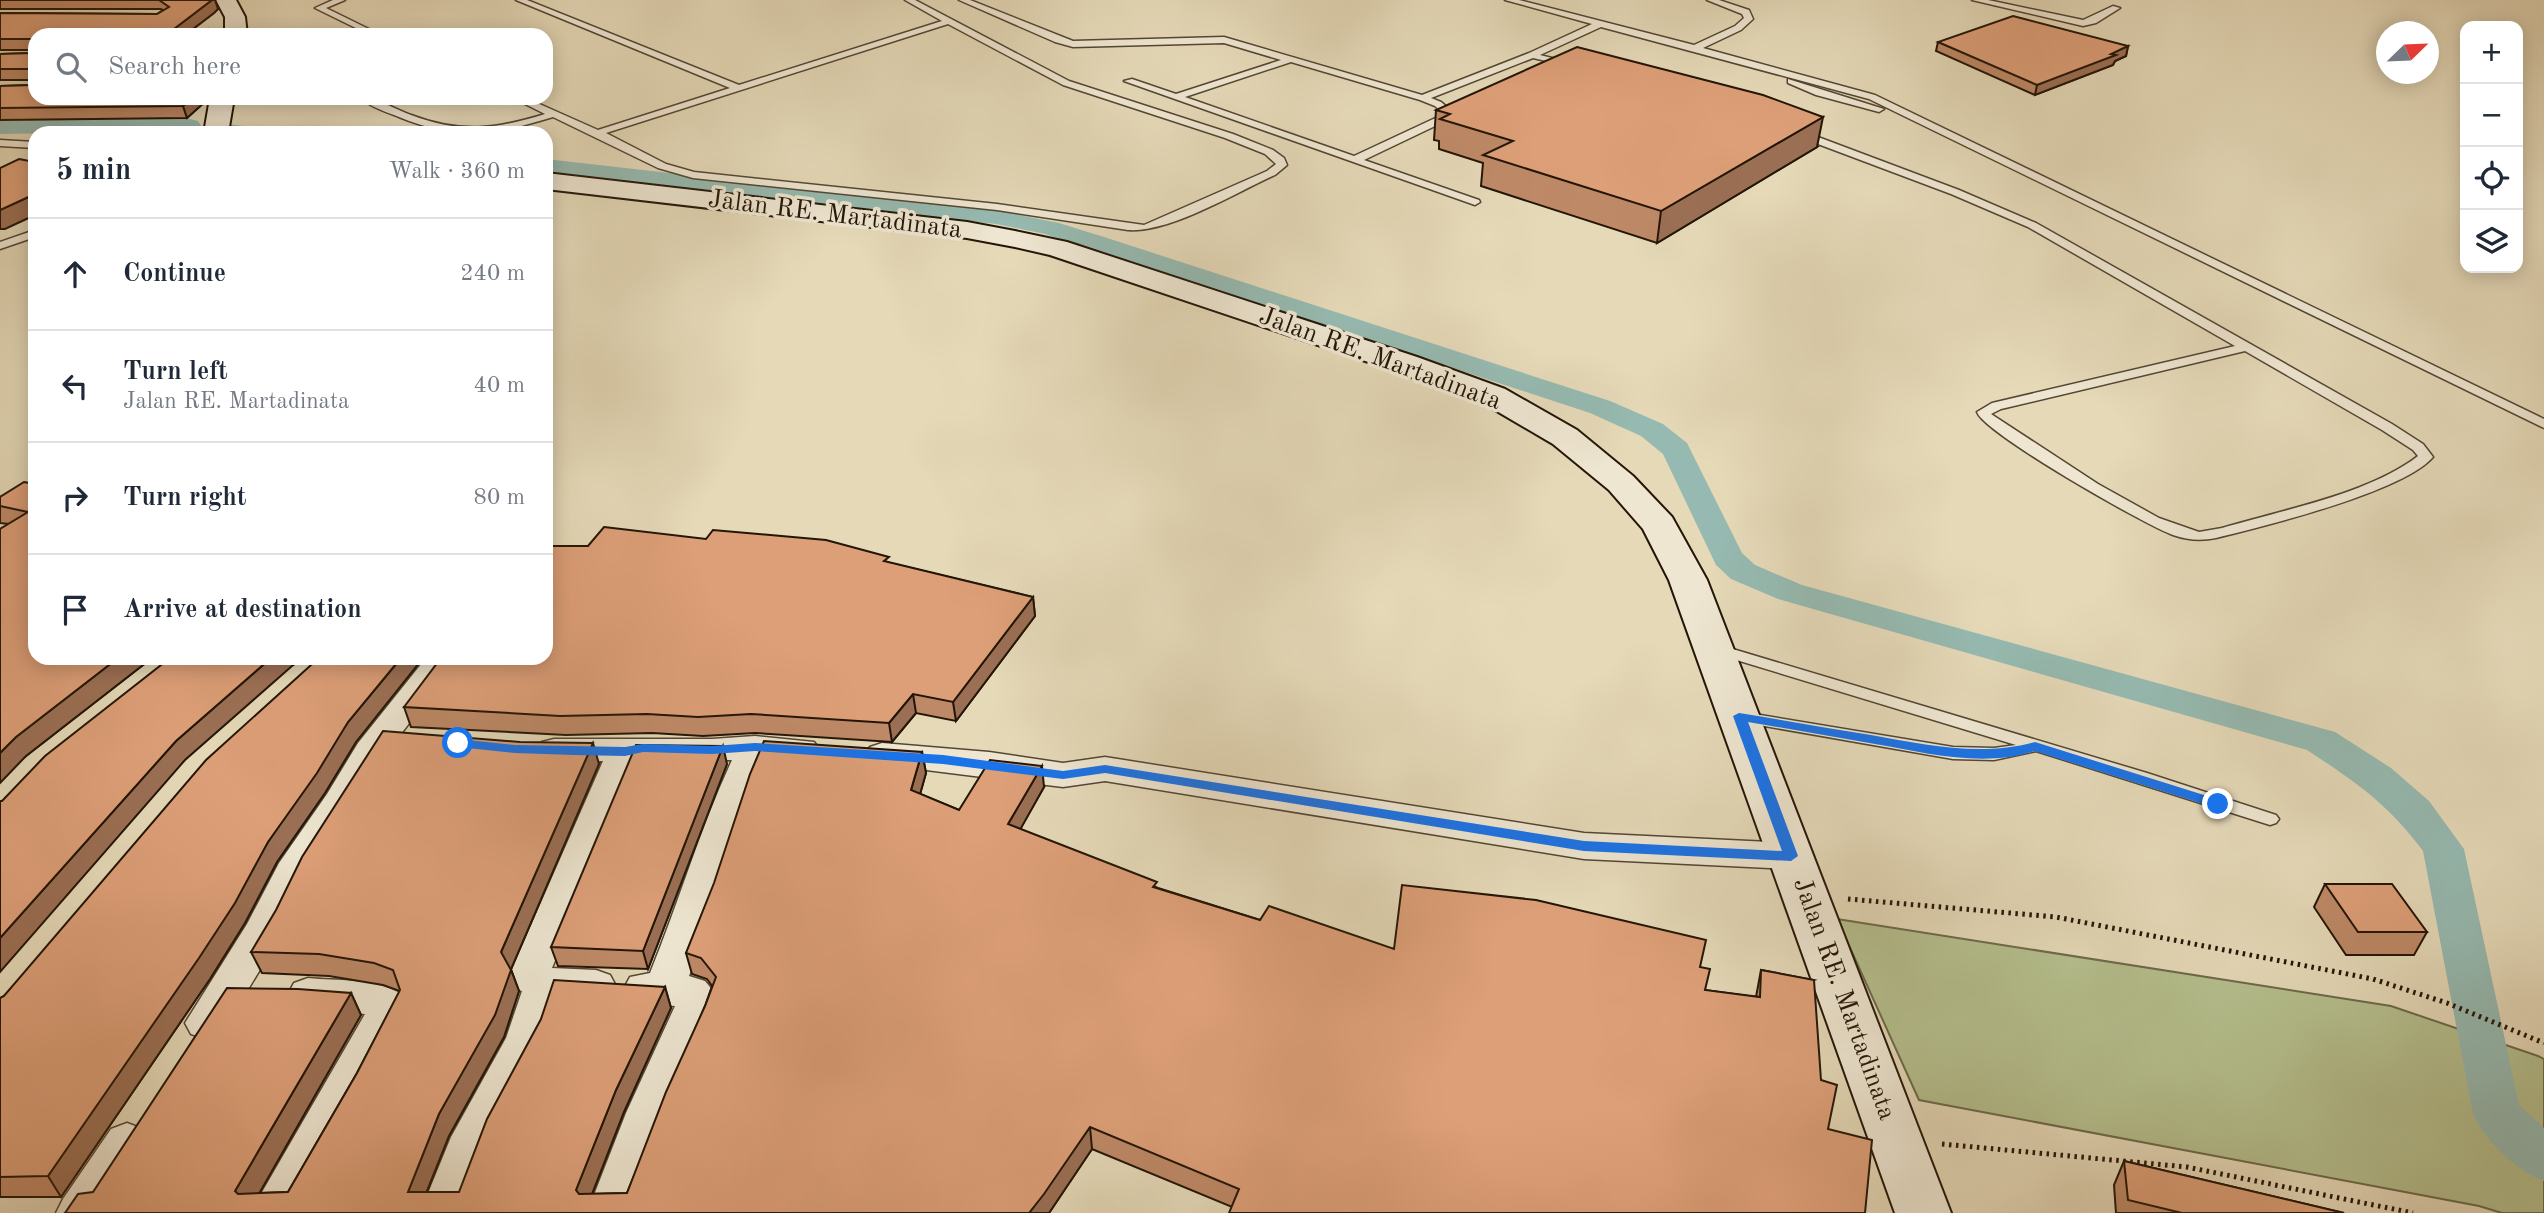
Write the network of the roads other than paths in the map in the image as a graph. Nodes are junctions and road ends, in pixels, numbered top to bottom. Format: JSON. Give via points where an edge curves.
{"nodes":[{"id":1,"x":226,"y":0,"type":"edge"},
{"id":2,"x":520,"y":0,"type":"edge"},
{"id":3,"x":909,"y":0,"type":"edge"},
{"id":4,"x":963,"y":0,"type":"edge"},
{"id":5,"x":1509,"y":0,"type":"edge"},
{"id":6,"x":1711,"y":0,"type":"edge"},
{"id":7,"x":1976,"y":0,"type":"edge"},
{"id":8,"x":2022,"y":0,"type":"edge"},
{"id":9,"x":335,"y":1,"type":"edge"},
{"id":10,"x":2006,"y":7,"type":"junction"},
{"id":11,"x":2116,"y":8,"type":"dead end"},
{"id":12,"x":949,"y":21,"type":"junction"},
{"id":13,"x":1600,"y":24,"type":"junction"},
{"id":14,"x":236,"y":28,"type":"edge"},
{"id":15,"x":362,"y":28,"type":"edge"},
{"id":16,"x":1695,"y":48,"type":"junction"},
{"id":17,"x":1532,"y":55,"type":"junction"},
{"id":18,"x":1292,"y":59,"type":"junction"},
{"id":19,"x":1575,"y":67,"type":"edge"},
{"id":20,"x":1129,"y":81,"type":"dead end"},
{"id":21,"x":739,"y":88,"type":"junction"},
{"id":22,"x":1177,"y":97,"type":"junction"},
{"id":23,"x":1423,"y":98,"type":"junction"},
{"id":24,"x":221,"y":105,"type":"edge"},
{"id":25,"x":378,"y":105,"type":"edge"},
{"id":26,"x":534,"y":105,"type":"edge"},
{"id":27,"x":554,"y":114,"type":"junction"},
{"id":28,"x":217,"y":126,"type":"edge"},
{"id":29,"x":441,"y":126,"type":"edge"},
{"id":30,"x":509,"y":126,"type":"edge"},
{"id":31,"x":1785,"y":128,"type":"edge"},
{"id":32,"x":597,"y":132,"type":"junction"},
{"id":33,"x":0,"y":144,"type":"edge"},
{"id":34,"x":28,"y":145,"type":"edge"},
{"id":35,"x":1357,"y":159,"type":"junction"},
{"id":36,"x":553,"y":182,"type":"edge"},
{"id":37,"x":1475,"y":202,"type":"dead end"},
{"id":38,"x":28,"y":236,"type":"edge"},
{"id":39,"x":0,"y":246,"type":"edge"},
{"id":40,"x":2246,"y":347,"type":"junction"},
{"id":41,"x":2544,"y":424,"type":"edge"},
{"id":42,"x":1714,"y":648,"type":"junction"},
{"id":43,"x":438,"y":665,"type":"edge"},
{"id":44,"x":1739,"y":716,"type":"junction"},
{"id":45,"x":382,"y":736,"type":"junction"},
{"id":46,"x":420,"y":742,"type":"edge"},
{"id":47,"x":2035,"y":746,"type":"junction"},
{"id":48,"x":755,"y":747,"type":"junction"},
{"id":49,"x":527,"y":750,"type":"edge"},
{"id":50,"x":625,"y":751,"type":"junction"},
{"id":51,"x":2270,"y":819,"type":"dead end"},
{"id":52,"x":1791,"y":856,"type":"junction"},
{"id":53,"x":545,"y":983,"type":"junction"},
{"id":54,"x":664,"y":989,"type":"junction"},
{"id":55,"x":226,"y":991,"type":"junction"},
{"id":56,"x":187,"y":1054,"type":"edge"},
{"id":57,"x":149,"y":1110,"type":"edge"},
{"id":58,"x":79,"y":1213,"type":"edge"},
{"id":59,"x":273,"y":1213,"type":"edge"},
{"id":60,"x":443,"y":1213,"type":"edge"},
{"id":61,"x":610,"y":1213,"type":"edge"},
{"id":62,"x":1923,"y":1213,"type":"edge"}],
"edges":[{"from":1,"to":14,"type":"main road"},
{"from":2,"to":21,"type":"lane"},
{"from":3,"to":12,"type":"lane"},
{"from":4,"to":18,"type":"lane","via":[[1073,44],[1224,40]]},
{"from":5,"to":13,"type":"lane"},
{"from":6,"to":16,"type":"lane","via":[[1746,12],[1749,19]]},
{"from":7,"to":10,"type":"lane"},
{"from":8,"to":10,"type":"lane"},
{"from":9,"to":15,"type":"lane","via":[[318,8]]},
{"from":10,"to":11,"type":"lane","via":[[2083,23]]},
{"from":12,"to":21,"type":"lane"},
{"from":12,"to":32,"type":"lane","via":[[1066,83],[1229,136],[1269,152],[1282,165],[1145,228],[693,175],[662,166]]},
{"from":13,"to":16,"type":"lane"},
{"from":13,"to":17,"type":"lane"},
{"from":16,"to":41,"type":"lane","via":[[1872,97]]},
{"from":17,"to":19,"type":"lane"},
{"from":17,"to":23,"type":"lane"},
{"from":18,"to":22,"type":"lane"},
{"from":18,"to":23,"type":"lane"},
{"from":20,"to":22,"type":"lane"},
{"from":21,"to":32,"type":"lane"},
{"from":22,"to":35,"type":"lane"},
{"from":23,"to":35,"type":"lane","via":[[1451,115]]},
{"from":24,"to":28,"type":"main road"},
{"from":25,"to":29,"type":"lane"},
{"from":26,"to":27,"type":"lane"},
{"from":27,"to":30,"type":"lane"},
{"from":27,"to":32,"type":"lane"},
{"from":31,"to":40,"type":"lane","via":[[2032,225]]},
{"from":33,"to":34,"type":"lane"},
{"from":35,"to":37,"type":"lane"},
{"from":36,"to":42,"type":"main road","name":"Jalan RE. Martadinata","via":[[967,230],[1046,246],[1494,396],[1565,438],[1621,483],[1659,525],[1688,580]]},
{"from":38,"to":39,"type":"lane"},
{"from":40,"to":40,"type":"lane","via":[[2387,427],[2426,457],[2418,467],[2389,481],[2198,536],[2172,530],[2138,513],[1986,418],[1984,412]]},
{"from":42,"to":44,"type":"main road","name":"Jalan RE. Martadinata"},
{"from":42,"to":47,"type":"lane"},
{"from":43,"to":45,"type":"street"},
{"from":44,"to":47,"type":"lane","via":[[1940,751],[2017,752]]},
{"from":44,"to":52,"type":"main road","name":"Jalan RE. Martadinata"},
{"from":45,"to":46,"type":"street"},
{"from":45,"to":55,"type":"street","via":[[292,873]]},
{"from":47,"to":51,"type":"lane"},
{"from":48,"to":50,"type":"street"},
{"from":48,"to":52,"type":"street","via":[[978,763],[1063,775],[1105,769],[1584,846]]},
{"from":48,"to":54,"type":"street"},
{"from":49,"to":50,"type":"street"},
{"from":50,"to":53,"type":"street","via":[[531,971],[533,979]]},
{"from":52,"to":62,"type":"main road","name":"Jalan RE. Martadinata"},
{"from":53,"to":54,"type":"street"},
{"from":53,"to":60,"type":"street","via":[[526,1040],[473,1137]]},
{"from":54,"to":61,"type":"street","via":[[691,992],[698,998]]},
{"from":55,"to":56,"type":"street"},
{"from":55,"to":59,"type":"street","via":[[345,995],[385,1004],[386,1013],[350,1082]]},
{"from":57,"to":58,"type":"street"}]}
